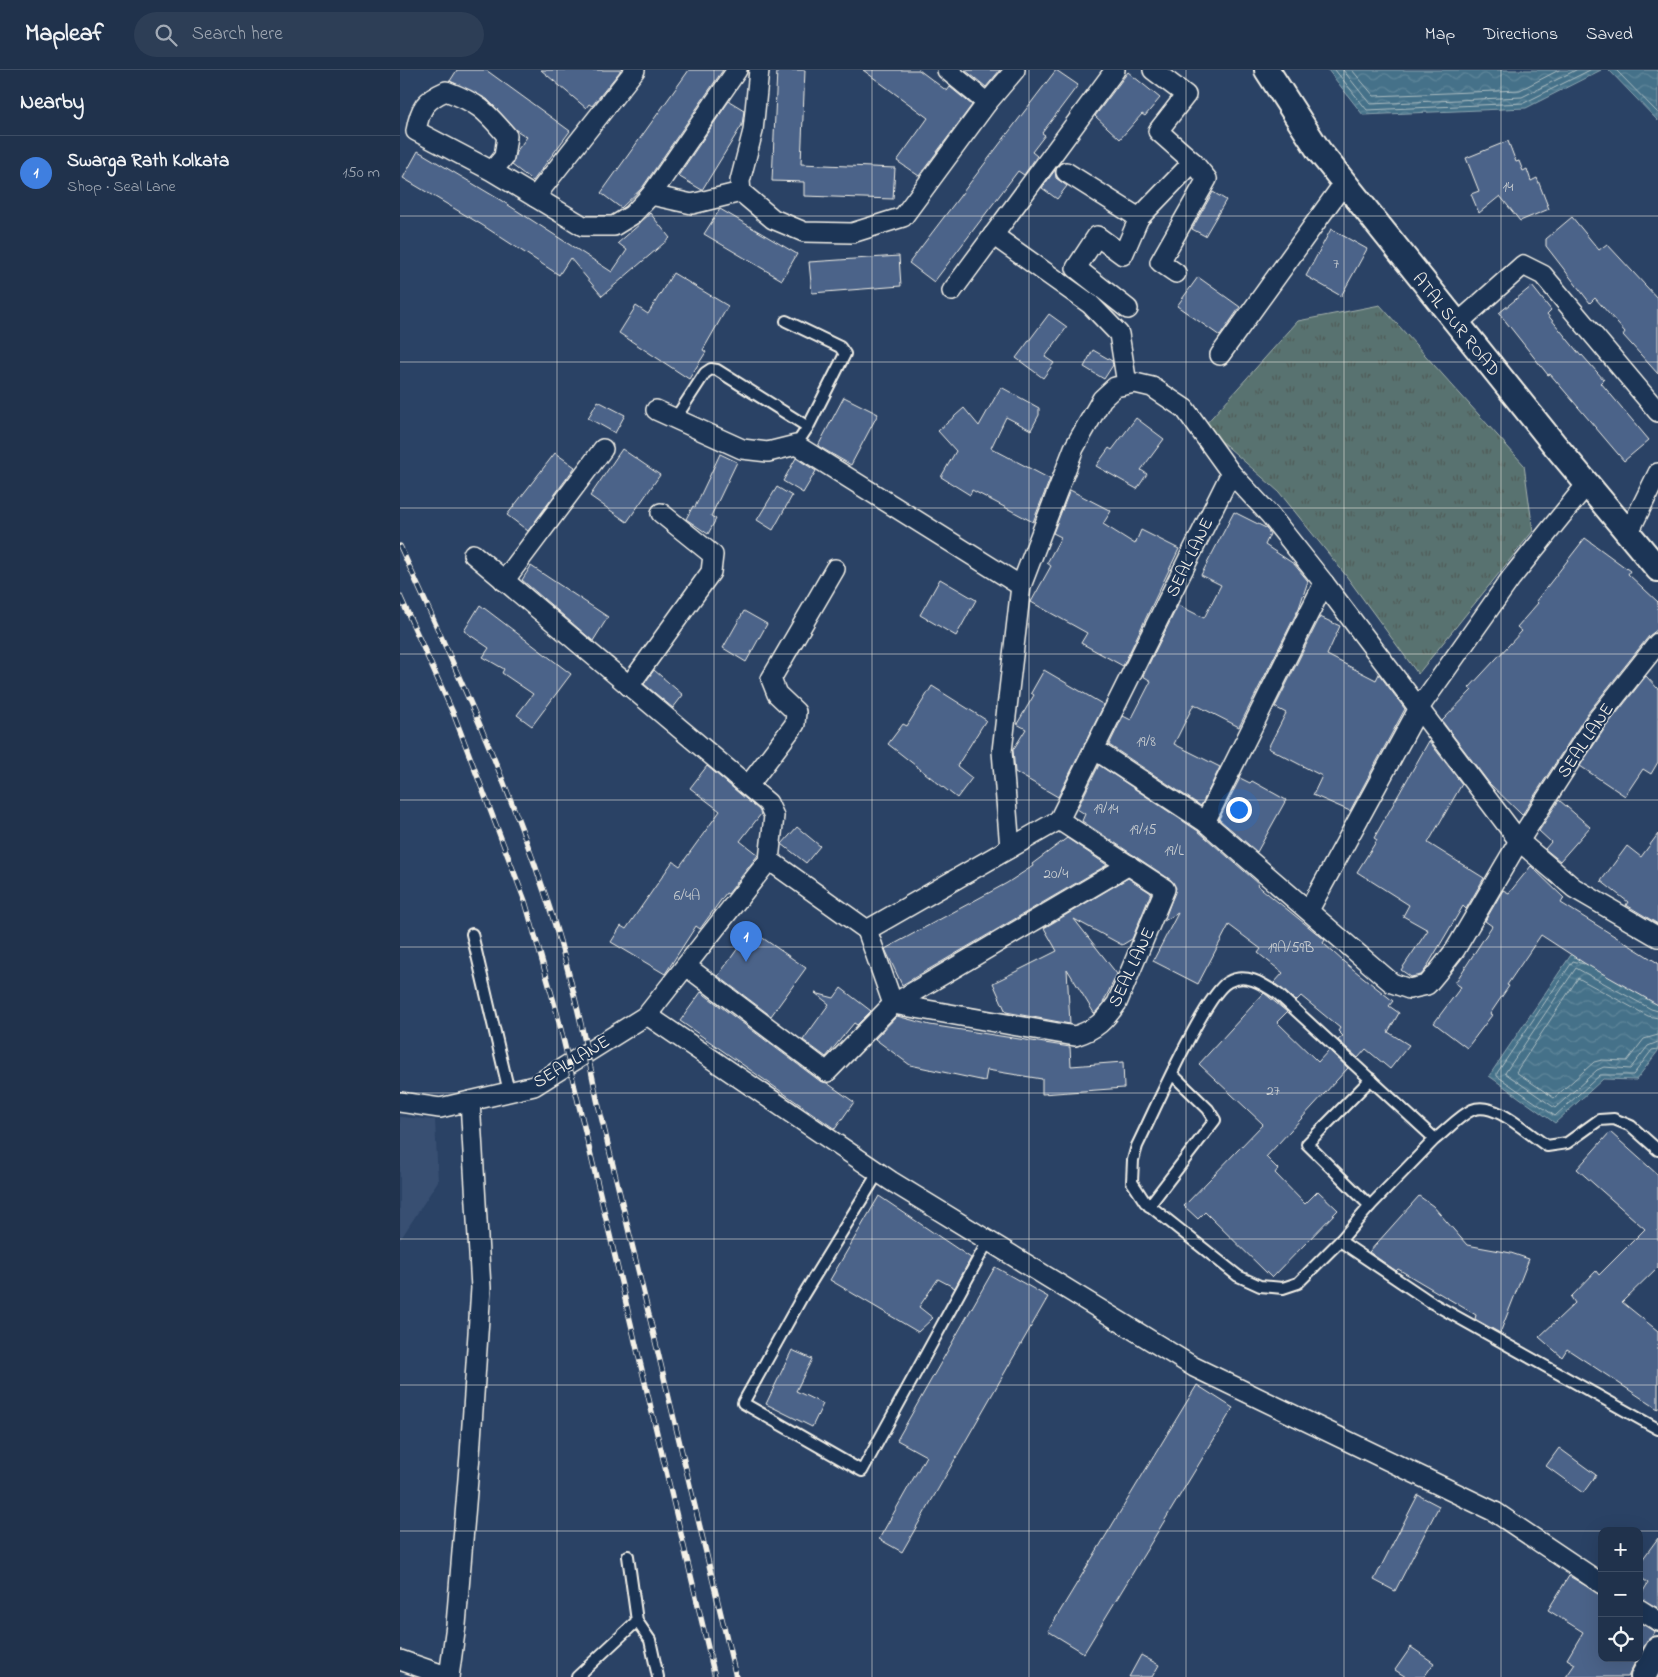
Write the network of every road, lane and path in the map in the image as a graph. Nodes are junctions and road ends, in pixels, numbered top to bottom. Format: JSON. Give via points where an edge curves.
{"nodes":[{"id":1,"x":634,"y":70,"type":"edge"},
{"id":2,"x":736,"y":70,"type":"edge"},
{"id":3,"x":759,"y":70,"type":"edge"},
{"id":4,"x":947,"y":70,"type":"edge"},
{"id":5,"x":1015,"y":70,"type":"edge"},
{"id":6,"x":1115,"y":70,"type":"edge"},
{"id":7,"x":1153,"y":70,"type":"edge"},
{"id":8,"x":1267,"y":70,"type":"edge"},
{"id":9,"x":987,"y":103,"type":"junction"},
{"id":10,"x":1193,"y":162,"type":"junction"},
{"id":11,"x":492,"y":171,"type":"junction"},
{"id":12,"x":1066,"y":172,"type":"dead end"},
{"id":13,"x":1344,"y":183,"type":"junction"},
{"id":14,"x":741,"y":192,"type":"junction"},
{"id":15,"x":651,"y":195,"type":"junction"},
{"id":16,"x":535,"y":197,"type":"junction"},
{"id":17,"x":1139,"y":218,"type":"junction"},
{"id":18,"x":993,"y":236,"type":"junction"},
{"id":19,"x":1176,"y":273,"type":"dead end"},
{"id":20,"x":952,"y":291,"type":"dead end"},
{"id":21,"x":1128,"y":309,"type":"dead end"},
{"id":22,"x":786,"y":321,"type":"dead end"},
{"id":23,"x":1457,"y":324,"type":"junction"},
{"id":24,"x":1220,"y":355,"type":"dead end"},
{"id":25,"x":1127,"y":384,"type":"junction"},
{"id":26,"x":656,"y":410,"type":"dead end"},
{"id":27,"x":1658,"y":412,"type":"edge"},
{"id":28,"x":676,"y":419,"type":"junction"},
{"id":29,"x":808,"y":427,"type":"junction"},
{"id":30,"x":796,"y":445,"type":"junction"},
{"id":31,"x":603,"y":449,"type":"dead end"},
{"id":32,"x":1231,"y":473,"type":"junction"},
{"id":33,"x":1658,"y":473,"type":"edge"},
{"id":34,"x":1587,"y":484,"type":"junction"},
{"id":35,"x":662,"y":512,"type":"dead end"},
{"id":36,"x":1628,"y":534,"type":"junction"},
{"id":37,"x":472,"y":554,"type":"dead end"},
{"id":38,"x":835,"y":569,"type":"dead end"},
{"id":39,"x":1658,"y":570,"type":"edge"},
{"id":40,"x":504,"y":581,"type":"junction"},
{"id":41,"x":1324,"y":583,"type":"junction"},
{"id":42,"x":1021,"y":586,"type":"junction"},
{"id":43,"x":1658,"y":644,"type":"edge"},
{"id":44,"x":629,"y":686,"type":"junction"},
{"id":45,"x":1419,"y":708,"type":"junction"},
{"id":46,"x":1094,"y":749,"type":"junction"},
{"id":47,"x":748,"y":786,"type":"junction"},
{"id":48,"x":1059,"y":820,"type":"junction"},
{"id":49,"x":1205,"y":822,"type":"junction"},
{"id":50,"x":1519,"y":841,"type":"junction"},
{"id":51,"x":1010,"y":848,"type":"junction"},
{"id":52,"x":769,"y":860,"type":"junction"},
{"id":53,"x":1129,"y":865,"type":"junction"},
{"id":54,"x":1309,"y":910,"type":"junction"},
{"id":55,"x":867,"y":930,"type":"junction"},
{"id":56,"x":472,"y":934,"type":"dead end"},
{"id":57,"x":1658,"y":937,"type":"edge"},
{"id":58,"x":686,"y":966,"type":"junction"},
{"id":59,"x":892,"y":1004,"type":"junction"},
{"id":60,"x":647,"y":1015,"type":"junction"},
{"id":61,"x":1172,"y":1074,"type":"junction"},
{"id":62,"x":1371,"y":1079,"type":"junction"},
{"id":63,"x":509,"y":1092,"type":"junction"},
{"id":64,"x":470,"y":1101,"type":"junction"},
{"id":65,"x":400,"y":1102,"type":"edge"},
{"id":66,"x":1435,"y":1140,"type":"junction"},
{"id":67,"x":1658,"y":1150,"type":"edge"},
{"id":68,"x":878,"y":1173,"type":"junction"},
{"id":69,"x":1149,"y":1206,"type":"junction"},
{"id":70,"x":1370,"y":1206,"type":"junction"},
{"id":71,"x":988,"y":1240,"type":"junction"},
{"id":72,"x":1340,"y":1242,"type":"junction"},
{"id":73,"x":1658,"y":1429,"type":"edge"},
{"id":74,"x":628,"y":1556,"type":"dead end"},
{"id":75,"x":1598,"y":1581,"type":"edge"},
{"id":76,"x":1643,"y":1612,"type":"edge"},
{"id":77,"x":637,"y":1621,"type":"junction"},
{"id":78,"x":1658,"y":1621,"type":"edge"},
{"id":79,"x":1658,"y":1649,"type":"edge"},
{"id":80,"x":400,"y":1660,"type":"edge"},
{"id":81,"x":449,"y":1677,"type":"edge"},
{"id":82,"x":577,"y":1677,"type":"edge"},
{"id":83,"x":658,"y":1677,"type":"edge"},
{"id":84,"x":1643,"y":1677,"type":"edge"}],
"edges":[{"from":1,"to":16,"type":"street"},
{"from":2,"to":15,"type":"street"},
{"from":3,"to":14,"type":"street","via":[[753,131],[740,181]]},
{"from":4,"to":9,"type":"street"},
{"from":5,"to":9,"type":"street"},
{"from":6,"to":18,"type":"street"},
{"from":7,"to":10,"type":"street","via":[[1186,95],[1158,131]]},
{"from":8,"to":13,"type":"street","name":"ATAL SUR ROAD","via":[[1319,151]]},
{"from":9,"to":14,"type":"street","via":[[903,217],[852,233],[804,232],[773,219]]},
{"from":10,"to":17,"type":"street"},
{"from":10,"to":19,"type":"street","via":[[1207,179],[1160,262]]},
{"from":11,"to":11,"type":"street","via":[[416,130],[419,115],[430,98],[446,91],[473,102],[496,123],[507,136],[504,157]]},
{"from":11,"to":16,"type":"street"},
{"from":12,"to":17,"type":"street"},
{"from":13,"to":23,"type":"street","name":"ATAL SUR ROAD"},
{"from":13,"to":24,"type":"street"},
{"from":14,"to":15,"type":"street","via":[[692,204]]},
{"from":15,"to":16,"type":"street","via":[[632,215],[614,226],[583,226]]},
{"from":17,"to":21,"type":"street","via":[[1123,255],[1097,236],[1076,268]]},
{"from":18,"to":20,"type":"street"},
{"from":18,"to":25,"type":"street","via":[[1090,304],[1119,334]]},
{"from":22,"to":29,"type":"lane","via":[[840,347],[845,354]]},
{"from":23,"to":27,"type":"street","via":[[1523,265],[1543,275]]},
{"from":23,"to":34,"type":"street","name":"ATAL SUR ROAD"},
{"from":25,"to":32,"type":"street","via":[[1152,388],[1185,409]]},
{"from":25,"to":42,"type":"street","via":[[1115,387],[1102,399],[1074,448]]},
{"from":26,"to":28,"type":"street"},
{"from":28,"to":29,"type":"lane","via":[[705,372],[711,369]]},
{"from":28,"to":30,"type":"street","via":[[742,449],[768,452]]},
{"from":29,"to":30,"type":"lane"},
{"from":30,"to":42,"type":"street"},
{"from":31,"to":40,"type":"street"},
{"from":32,"to":41,"type":"street","via":[[1270,515]]},
{"from":32,"to":46,"type":"street","name":"SEAL LANE"},
{"from":33,"to":36,"type":"street"},
{"from":34,"to":36,"type":"street","name":"ATAL SUR ROAD"},
{"from":34,"to":45,"type":"street","via":[[1511,578]]},
{"from":35,"to":44,"type":"street","via":[[713,555],[711,572]]},
{"from":36,"to":39,"type":"street","name":"ATAL SUR ROAD"},
{"from":37,"to":40,"type":"street"},
{"from":38,"to":47,"type":"street","via":[[772,679],[777,694],[796,712],[795,724]]},
{"from":40,"to":44,"type":"street"},
{"from":41,"to":45,"type":"street"},
{"from":41,"to":49,"type":"street"},
{"from":42,"to":51,"type":"street","via":[[1002,751]]},
{"from":43,"to":50,"type":"street","name":"SEAL LANE","via":[[1596,720]]},
{"from":44,"to":47,"type":"street"},
{"from":45,"to":50,"type":"street"},
{"from":45,"to":54,"type":"street"},
{"from":46,"to":48,"type":"street","name":"SEAL LANE"},
{"from":46,"to":49,"type":"street","name":"SEAL LANE"},
{"from":47,"to":52,"type":"street","via":[[772,810],[774,829]]},
{"from":48,"to":51,"type":"street"},
{"from":48,"to":53,"type":"street","name":"SEAL LANE"},
{"from":49,"to":54,"type":"street","name":"SEAL LANE"},
{"from":50,"to":54,"type":"street","name":"SEAL LANE","via":[[1455,950],[1427,985],[1409,989],[1392,983]]},
{"from":50,"to":57,"type":"street","via":[[1574,888]]},
{"from":51,"to":55,"type":"street"},
{"from":52,"to":55,"type":"street"},
{"from":52,"to":58,"type":"street","name":"SEAL LANE"},
{"from":53,"to":59,"type":"street"},
{"from":53,"to":59,"type":"street","name":"SEAL LANE","via":[[1165,889],[1117,1002],[1092,1031],[1075,1036]]},
{"from":55,"to":59,"type":"street"},
{"from":56,"to":63,"type":"lane"},
{"from":58,"to":59,"type":"street","via":[[827,1072]]},
{"from":58,"to":60,"type":"street","name":"SEAL LANE"},
{"from":60,"to":63,"type":"street","name":"SEAL LANE","via":[[534,1086]]},
{"from":60,"to":68,"type":"street"},
{"from":61,"to":62,"type":"lane","via":[[1206,1006],[1228,982],[1244,978],[1261,982],[1278,994]]},
{"from":61,"to":69,"type":"lane","via":[[1133,1160],[1132,1182]]},
{"from":61,"to":69,"type":"lane","via":[[1215,1120]]},
{"from":62,"to":66,"type":"lane"},
{"from":62,"to":70,"type":"lane","via":[[1307,1144]]},
{"from":63,"to":64,"type":"street","name":"SEAL LANE"},
{"from":64,"to":65,"type":"street","name":"SEAL LANE","via":[[440,1108]]},
{"from":64,"to":81,"type":"street","via":[[481,1288],[463,1540]]},
{"from":66,"to":67,"type":"lane","via":[[1472,1110],[1484,1108],[1497,1111],[1548,1146],[1566,1143],[1599,1120],[1614,1119],[1631,1126]]},
{"from":66,"to":70,"type":"lane"},
{"from":68,"to":71,"type":"street"},
{"from":68,"to":71,"type":"lane","via":[[802,1296],[744,1403],[862,1471]]},
{"from":69,"to":72,"type":"lane","via":[[1238,1276],[1260,1286],[1283,1288],[1298,1283]]},
{"from":70,"to":72,"type":"lane"},
{"from":71,"to":75,"type":"street","via":[[1194,1367],[1495,1512]]},
{"from":72,"to":73,"type":"lane","via":[[1432,1304]]},
{"from":74,"to":77,"type":"lane"},
{"from":76,"to":78,"type":"street"},
{"from":77,"to":82,"type":"lane"},
{"from":77,"to":83,"type":"lane","via":[[650,1640]]},
{"from":79,"to":84,"type":"street"},
{"from":80,"to":81,"type":"street"}]}
